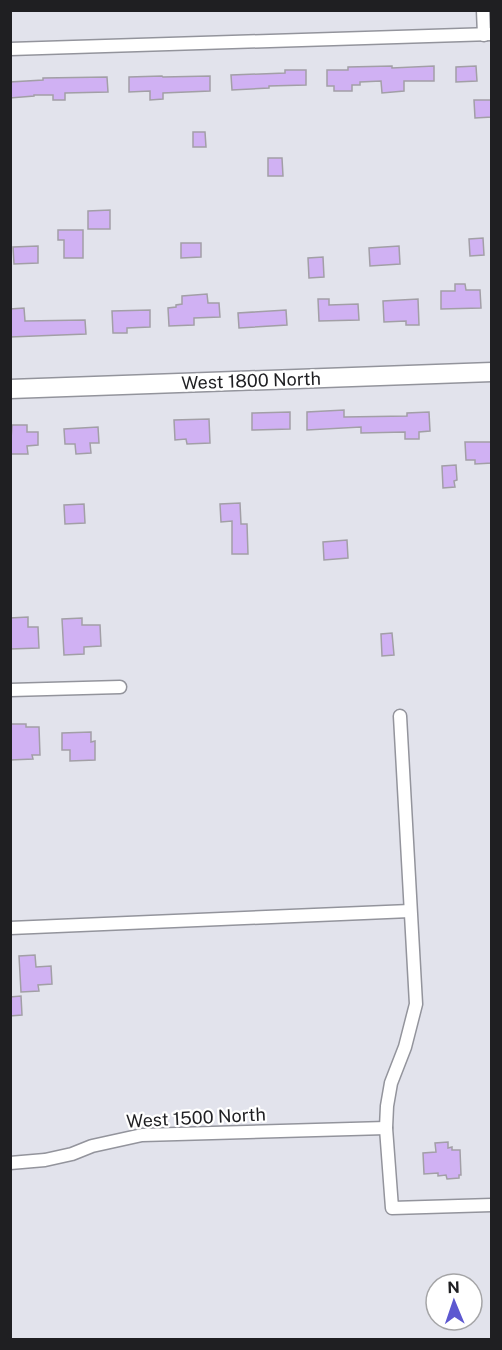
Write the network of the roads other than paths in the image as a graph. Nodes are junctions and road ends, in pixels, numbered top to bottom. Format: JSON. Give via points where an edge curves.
{"nodes":[{"id":1,"x":483,"y":10,"type":"edge"},
{"id":2,"x":488,"y":34,"type":"edge"},
{"id":3,"x":10,"y":49,"type":"edge"},
{"id":4,"x":492,"y":372,"type":"edge"},
{"id":5,"x":10,"y":390,"type":"edge"},
{"id":6,"x":120,"y":687,"type":"dead end"},
{"id":7,"x":10,"y":690,"type":"edge"},
{"id":8,"x":400,"y":716,"type":"dead end"},
{"id":9,"x":410,"y":911,"type":"junction"},
{"id":10,"x":10,"y":928,"type":"edge"},
{"id":11,"x":386,"y":1128,"type":"junction"},
{"id":12,"x":10,"y":1163,"type":"edge"},
{"id":13,"x":492,"y":1205,"type":"edge"}],
"edges":[{"from":1,"to":2,"type":"street"},
{"from":2,"to":3,"type":"street"},
{"from":4,"to":5,"type":"main road","name":"West 1800 North"},
{"from":6,"to":7,"type":"street"},
{"from":8,"to":9,"type":"street"},
{"from":9,"to":10,"type":"street"},
{"from":9,"to":11,"type":"street","via":[[416,1004],[391,1083]]},
{"from":11,"to":12,"type":"street","name":"West 1500 North","via":[[142,1136],[45,1160]]},
{"from":11,"to":13,"type":"street","via":[[392,1208]]}]}
